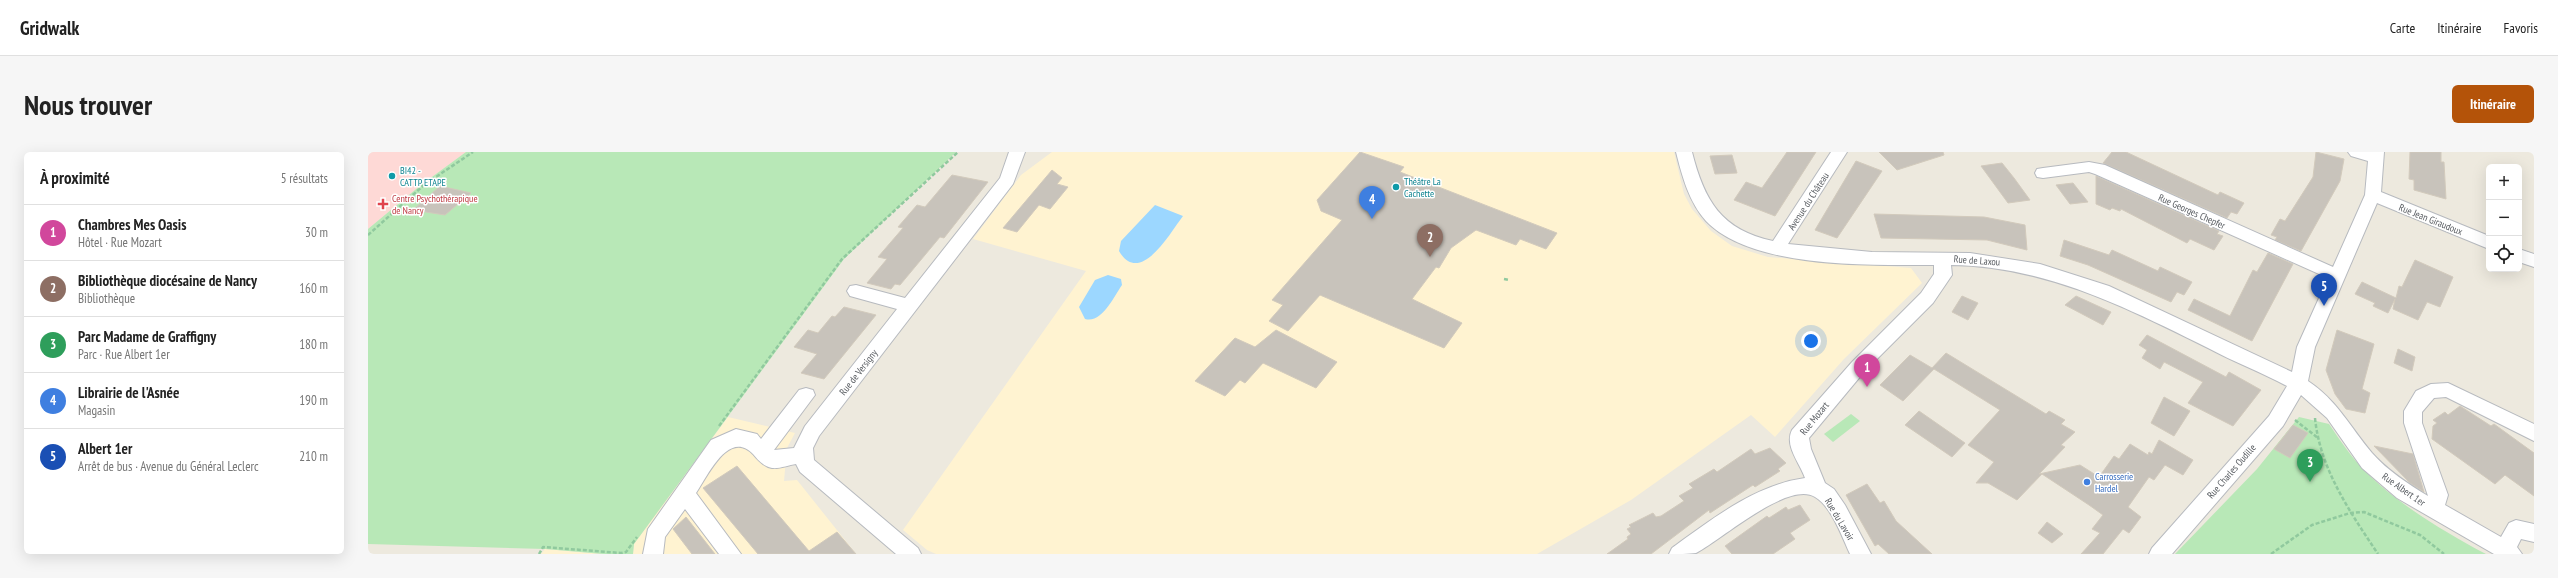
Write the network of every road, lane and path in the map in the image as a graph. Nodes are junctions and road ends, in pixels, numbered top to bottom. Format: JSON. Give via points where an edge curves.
{"nodes":[{"id":1,"x":474,"y":152,"type":"edge"},
{"id":2,"x":958,"y":152,"type":"edge"},
{"id":3,"x":1016,"y":152,"type":"edge"},
{"id":4,"x":1684,"y":152,"type":"edge"},
{"id":5,"x":1840,"y":152,"type":"edge"},
{"id":6,"x":2356,"y":152,"type":"edge"},
{"id":7,"x":2376,"y":155,"type":"edge"},
{"id":8,"x":2042,"y":173,"type":"dead end"},
{"id":9,"x":2373,"y":195,"type":"junction"},
{"id":10,"x":368,"y":235,"type":"edge"},
{"id":11,"x":2486,"y":242,"type":"edge"},
{"id":12,"x":1776,"y":249,"type":"junction"},
{"id":13,"x":2522,"y":256,"type":"edge"},
{"id":14,"x":1942,"y":258,"type":"junction"},
{"id":15,"x":2534,"y":261,"type":"edge"},
{"id":16,"x":2338,"y":276,"type":"junction"},
{"id":17,"x":1504,"y":279,"type":"dead end"},
{"id":18,"x":1509,"y":280,"type":"dead end"},
{"id":19,"x":856,"y":291,"type":"dead end"},
{"id":20,"x":909,"y":306,"type":"junction"},
{"id":21,"x":2298,"y":384,"type":"junction"},
{"id":22,"x":806,"y":395,"type":"dead end"},
{"id":23,"x":2315,"y":396,"type":"junction"},
{"id":24,"x":2282,"y":410,"type":"junction"},
{"id":25,"x":714,"y":433,"type":"dead end"},
{"id":26,"x":2534,"y":433,"type":"edge"},
{"id":27,"x":2318,"y":438,"type":"junction"},
{"id":28,"x":762,"y":452,"type":"junction"},
{"id":29,"x":802,"y":455,"type":"junction"},
{"id":30,"x":1816,"y":486,"type":"junction"},
{"id":31,"x":685,"y":494,"type":"junction"},
{"id":32,"x":2434,"y":509,"type":"junction"},
{"id":33,"x":2350,"y":513,"type":"junction"},
{"id":34,"x":640,"y":533,"type":"dead end"},
{"id":35,"x":2534,"y":533,"type":"edge"},
{"id":36,"x":2509,"y":552,"type":"edge"},
{"id":37,"x":539,"y":554,"type":"edge"},
{"id":38,"x":653,"y":554,"type":"edge"},
{"id":39,"x":731,"y":554,"type":"edge"},
{"id":40,"x":911,"y":554,"type":"edge"},
{"id":41,"x":1679,"y":554,"type":"edge"},
{"id":42,"x":1861,"y":554,"type":"edge"},
{"id":43,"x":2159,"y":554,"type":"edge"},
{"id":44,"x":2271,"y":554,"type":"edge"},
{"id":45,"x":2378,"y":554,"type":"edge"},
{"id":46,"x":2444,"y":554,"type":"edge"}],
"edges":[{"from":1,"to":10,"type":"path","via":[[424,185]]},
{"from":2,"to":25,"type":"path","via":[[842,258]]},
{"from":3,"to":20,"type":"street","name":"Rue de Versigny","via":[[1011,175]]},
{"from":4,"to":12,"type":"street","name":"Rue de Laxou","via":[[1696,194],[1713,218],[1734,234]]},
{"from":5,"to":12,"type":"street","name":"Avenue du Château"},
{"from":6,"to":7,"type":"street"},
{"from":7,"to":9,"type":"street","name":"Rue Charles Oudille"},
{"from":8,"to":16,"type":"street","name":"Rue Georges Chepfer","via":[[2089,167],[2099,169]]},
{"from":9,"to":11,"type":"street","name":"Rue Jean Giraudoux"},
{"from":9,"to":16,"type":"street","name":"Rue Charles Oudille"},
{"from":12,"to":14,"type":"street","name":"Rue de Laxou","via":[[1830,256]]},
{"from":13,"to":15,"type":"street"},
{"from":14,"to":21,"type":"street","name":"Rue de Laxou","via":[[2002,262],[2047,270],[2077,280]]},
{"from":14,"to":30,"type":"street","name":"Rue Mozart","via":[[1943,275],[1936,288],[1833,395],[1799,436],[1802,452],[1815,474]]},
{"from":16,"to":21,"type":"street","name":"Rue Charles Oudille","via":[[2306,347]]},
{"from":17,"to":18,"type":"path"},
{"from":19,"to":20,"type":"street"},
{"from":20,"to":29,"type":"street","name":"Rue de Versigny","via":[[806,438]]},
{"from":21,"to":23,"type":"street","name":"Rue Albert 1er"},
{"from":21,"to":24,"type":"street","name":"Rue Charles Oudille"},
{"from":22,"to":28,"type":"street"},
{"from":23,"to":27,"type":"path"},
{"from":23,"to":32,"type":"street","name":"Rue Albert 1er","via":[[2326,406],[2377,470],[2404,492]]},
{"from":24,"to":27,"type":"path"},
{"from":24,"to":43,"type":"street","name":"Rue Charles Oudille"},
{"from":26,"to":32,"type":"street","via":[[2448,390],[2431,391],[2422,396],[2413,411],[2413,423],[2438,495]]},
{"from":27,"to":33,"type":"path","via":[[2322,453]]},
{"from":28,"to":29,"type":"street","via":[[772,460]]},
{"from":28,"to":31,"type":"street","via":[[750,440],[736,437],[727,440],[718,446]]},
{"from":29,"to":40,"type":"street","via":[[807,466]]},
{"from":30,"to":41,"type":"street","via":[[1787,490],[1760,500]]},
{"from":30,"to":42,"type":"street","name":"Rue du Lavoir","via":[[1830,500]]},
{"from":31,"to":38,"type":"street","via":[[655,535]]},
{"from":31,"to":39,"type":"street"},
{"from":32,"to":36,"type":"street","name":"Rue Albert 1er"},
{"from":33,"to":44,"type":"path","via":[[2312,525]]},
{"from":33,"to":45,"type":"path"},
{"from":33,"to":46,"type":"path","via":[[2364,512],[2420,535]]},
{"from":34,"to":37,"type":"path","via":[[626,552],[622,553],[543,547]]},
{"from":35,"to":36,"type":"street","via":[[2516,528]]}]}
